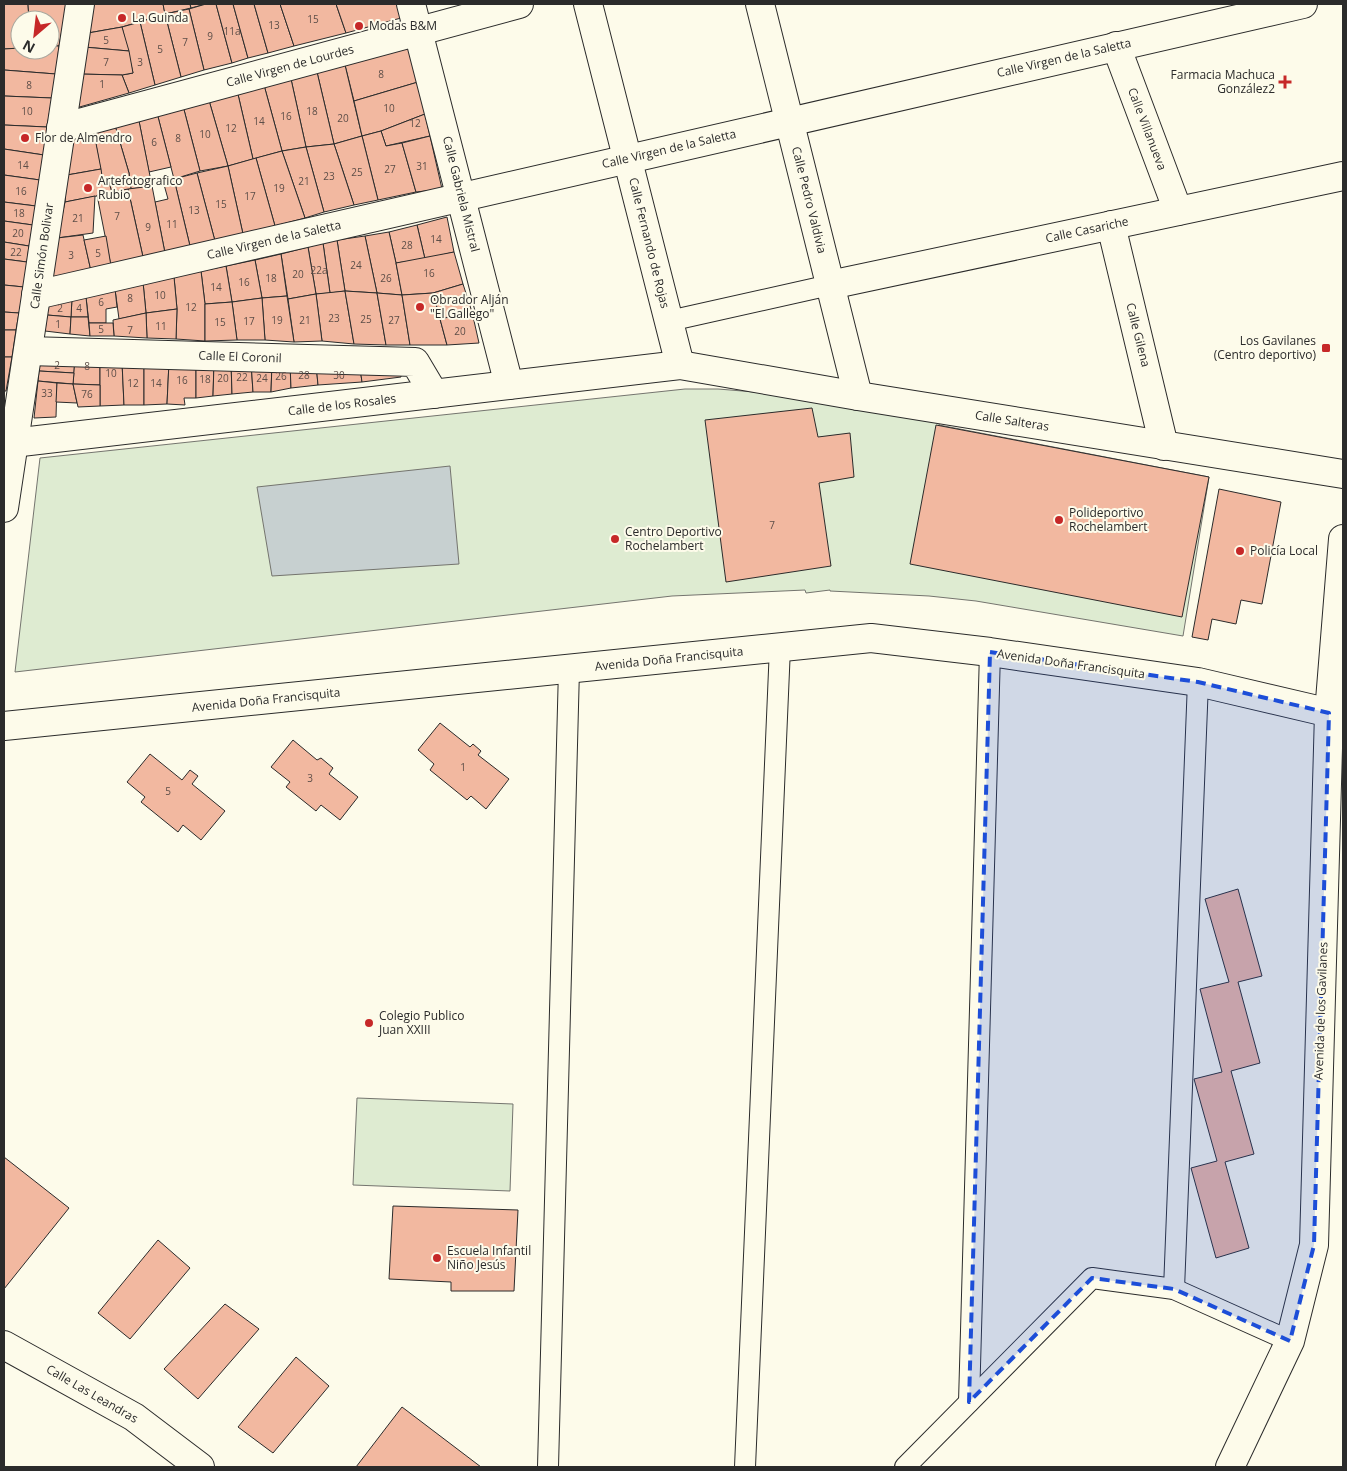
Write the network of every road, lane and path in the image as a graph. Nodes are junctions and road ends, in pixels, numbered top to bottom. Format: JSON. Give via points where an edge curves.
{"nodes":[{"id":1,"x":80,"y":4,"type":"edge"},
{"id":2,"x":412,"y":4,"type":"edge"},
{"id":3,"x":519,"y":4,"type":"edge"},
{"id":4,"x":588,"y":4,"type":"edge"},
{"id":5,"x":760,"y":4,"type":"edge"},
{"id":6,"x":1303,"y":4,"type":"edge"},
{"id":7,"x":419,"y":31,"type":"junction"},
{"id":8,"x":1116,"y":46,"type":"junction"},
{"id":9,"x":790,"y":121,"type":"junction"},
{"id":10,"x":61,"y":128,"type":"junction"},
{"id":11,"x":628,"y":159,"type":"junction"},
{"id":12,"x":1343,"y":176,"type":"edge"},
{"id":13,"x":461,"y":197,"type":"junction"},
{"id":14,"x":1178,"y":211,"type":"junction"},
{"id":15,"x":1110,"y":225,"type":"junction"},
{"id":16,"x":830,"y":285,"type":"junction"},
{"id":17,"x":36,"y":294,"type":"junction"},
{"id":18,"x":669,"y":321,"type":"junction"},
{"id":19,"x":28,"y":351,"type":"junction"},
{"id":20,"x":680,"y":365,"type":"junction"},
{"id":21,"x":510,"y":385,"type":"junction"},
{"id":22,"x":434,"y":394,"type":"junction"},
{"id":23,"x":858,"y":396,"type":"junction"},
{"id":24,"x":9,"y":444,"type":"edge"},
{"id":25,"x":1164,"y":446,"type":"junction"},
{"id":26,"x":1343,"y":474,"type":"edge"},
{"id":27,"x":4,"y":508,"type":"edge"},
{"id":28,"x":1343,"y":539,"type":"edge"},
{"id":29,"x":780,"y":647,"type":"junction"},
{"id":30,"x":990,"y":652,"type":"junction"},
{"id":31,"x":569,"y":669,"type":"junction"},
{"id":32,"x":1198,"y":682,"type":"junction"},
{"id":33,"x":1336,"y":714,"type":"edge"},
{"id":34,"x":4,"y":726,"type":"edge"},
{"id":35,"x":1174,"y":1289,"type":"junction"},
{"id":36,"x":1290,"y":1341,"type":"junction"},
{"id":37,"x":4,"y":1345,"type":"edge"},
{"id":38,"x":969,"y":1402,"type":"junction"},
{"id":39,"x":200,"y":1467,"type":"edge"},
{"id":40,"x":548,"y":1467,"type":"edge"},
{"id":41,"x":745,"y":1467,"type":"edge"},
{"id":42,"x":905,"y":1467,"type":"edge"},
{"id":43,"x":1230,"y":1467,"type":"edge"}],
"edges":[{"from":1,"to":10,"type":"street","name":"Calle Simón Bolivar"},
{"from":2,"to":7,"type":"street","name":"Calle Gabriela Mistral"},
{"from":3,"to":7,"type":"street","name":"Calle Virgen de Lourdes"},
{"from":4,"to":11,"type":"street","name":"Calle Fernando de Rojas"},
{"from":5,"to":9,"type":"street","name":"Calle Pedro Valdivia"},
{"from":6,"to":8,"type":"street","name":"Calle Virgen de la Saletta"},
{"from":7,"to":10,"type":"street","name":"Calle Virgen de Lourdes"},
{"from":7,"to":13,"type":"street","name":"Calle Gabriela Mistral"},
{"from":8,"to":9,"type":"street","name":"Calle Virgen de la Saletta"},
{"from":8,"to":14,"type":"street","name":"Calle Villanueva"},
{"from":9,"to":11,"type":"street","name":"Calle Virgen de la Saletta"},
{"from":9,"to":16,"type":"street","name":"Calle Pedro Valdivia"},
{"from":10,"to":17,"type":"street","name":"Calle Simón Bolivar"},
{"from":11,"to":13,"type":"street","name":"Calle Virgen de la Saletta"},
{"from":11,"to":18,"type":"street","name":"Calle Fernando de Rojas"},
{"from":12,"to":14,"type":"street","name":"Calle Casariche"},
{"from":13,"to":17,"type":"street","name":"Calle Virgen de la Saletta"},
{"from":13,"to":21,"type":"street","name":"Calle Gabriela Mistral"},
{"from":14,"to":15,"type":"street","name":"Calle Casariche"},
{"from":15,"to":16,"type":"street","name":"Calle Casariche"},
{"from":15,"to":25,"type":"street","name":"Calle Gilena"},
{"from":16,"to":18,"type":"street"},
{"from":16,"to":23,"type":"street","name":"Calle Pedro Valdivia"},
{"from":17,"to":19,"type":"street","name":"Calle Simón Bolivar"},
{"from":18,"to":20,"type":"street","name":"Calle Fernando de Rojas"},
{"from":19,"to":22,"type":"street","name":"Calle El Coronil","via":[[414,362]]},
{"from":19,"to":24,"type":"street","name":"Calle Simón Bolivar"},
{"from":20,"to":21,"type":"street","name":"Calle de los Rosales"},
{"from":20,"to":23,"type":"street","name":"Calle Salteras"},
{"from":21,"to":22,"type":"street","name":"Calle de los Rosales"},
{"from":22,"to":24,"type":"street","name":"Calle de los Rosales"},
{"from":23,"to":25,"type":"street","name":"Calle Salteras"},
{"from":24,"to":27,"type":"street","name":"Calle Simón Bolivar"},
{"from":25,"to":26,"type":"street","name":"Calle Salteras"},
{"from":28,"to":33,"type":"street","name":"Avenida de los Gavilanes"},
{"from":29,"to":30,"type":"street","name":"Avenida Doña Francisquita","via":[[871,638]]},
{"from":29,"to":31,"type":"street","name":"Avenida Doña Francisquita"},
{"from":29,"to":41,"type":"street"},
{"from":30,"to":32,"type":"street","name":"Avenida Doña Francisquita"},
{"from":30,"to":38,"type":"street"},
{"from":31,"to":34,"type":"street","name":"Avenida Doña Francisquita"},
{"from":31,"to":40,"type":"street"},
{"from":32,"to":33,"type":"street","name":"Avenida Doña Francisquita"},
{"from":32,"to":35,"type":"street"},
{"from":33,"to":36,"type":"street","name":"Avenida de los Gavilanes","via":[[1314,1246]]},
{"from":35,"to":36,"type":"street"},
{"from":35,"to":38,"type":"street","via":[[1092,1278]]},
{"from":36,"to":43,"type":"street","name":"Avenida de los Gavilanes"},
{"from":37,"to":39,"type":"street","name":"Calle Las Leandras","via":[[134,1417]]},
{"from":38,"to":42,"type":"street"}]}
